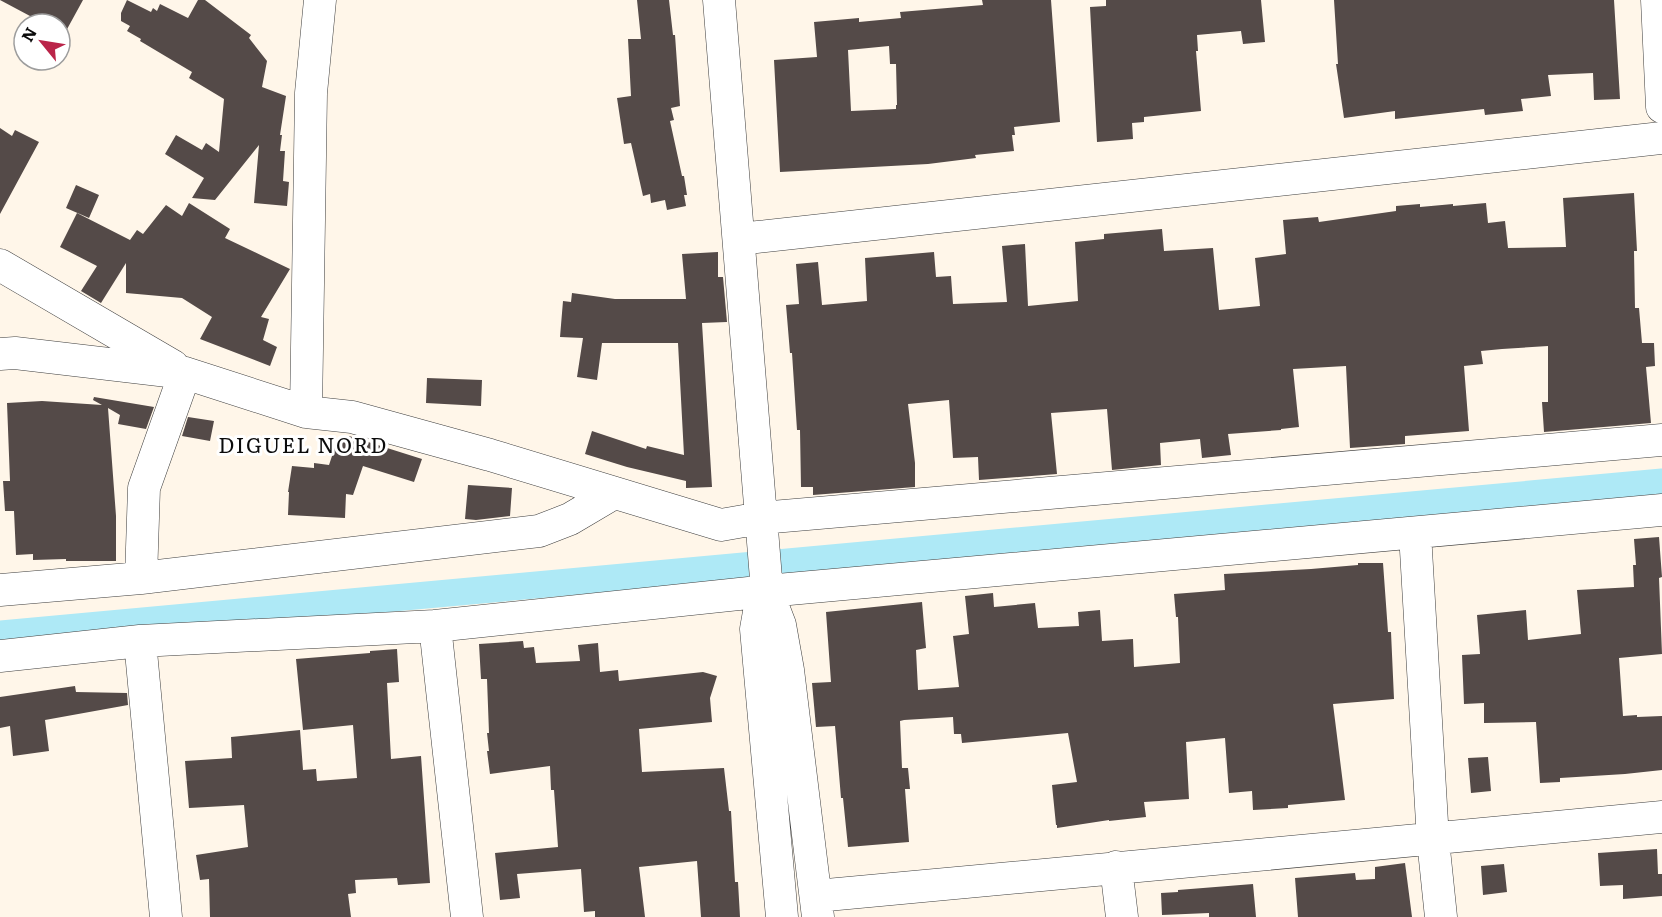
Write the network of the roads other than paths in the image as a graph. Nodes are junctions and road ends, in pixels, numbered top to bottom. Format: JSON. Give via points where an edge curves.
{"nodes":[{"id":1,"x":320,"y":0,"type":"edge"},
{"id":2,"x":719,"y":0,"type":"edge"},
{"id":3,"x":1657,"y":0,"type":"edge"},
{"id":4,"x":1662,"y":107,"type":"edge"},
{"id":5,"x":1662,"y":138,"type":"edge"},
{"id":6,"x":739,"y":239,"type":"junction"},
{"id":7,"x":0,"y":265,"type":"edge"},
{"id":8,"x":0,"y":354,"type":"edge"},
{"id":9,"x":184,"y":373,"type":"junction"},
{"id":10,"x":306,"y":412,"type":"junction"},
{"id":11,"x":1662,"y":440,"type":"edge"},
{"id":12,"x":614,"y":493,"type":"junction"},
{"id":13,"x":1662,"y":510,"type":"edge"},
{"id":14,"x":762,"y":530,"type":"junction"},
{"id":15,"x":1415,"y":533,"type":"junction"},
{"id":16,"x":141,"y":578,"type":"junction"},
{"id":17,"x":767,"y":584,"type":"junction"},
{"id":18,"x":0,"y":590,"type":"edge"},
{"id":19,"x":435,"y":626,"type":"junction"},
{"id":20,"x":140,"y":641,"type":"junction"},
{"id":21,"x":0,"y":656,"type":"edge"},
{"id":22,"x":1662,"y":817,"type":"edge"},
{"id":23,"x":1433,"y":840,"type":"junction"},
{"id":24,"x":1116,"y":867,"type":"junction"},
{"id":25,"x":817,"y":906,"type":"edge"},
{"id":26,"x":166,"y":917,"type":"edge"},
{"id":27,"x":467,"y":917,"type":"edge"},
{"id":28,"x":782,"y":917,"type":"edge"},
{"id":29,"x":1122,"y":917,"type":"edge"},
{"id":30,"x":1441,"y":917,"type":"edge"}],
"edges":[{"from":1,"to":10,"type":"street","via":[[311,93]]},
{"from":2,"to":6,"type":"street"},
{"from":3,"to":4,"type":"street"},
{"from":5,"to":6,"type":"street"},
{"from":6,"to":14,"type":"street"},
{"from":7,"to":9,"type":"street"},
{"from":8,"to":9,"type":"street"},
{"from":9,"to":10,"type":"street"},
{"from":9,"to":16,"type":"street","via":[[144,488]]},
{"from":10,"to":12,"type":"street","via":[[352,417]]},
{"from":11,"to":14,"type":"street"},
{"from":12,"to":14,"type":"street","via":[[721,525]]},
{"from":12,"to":16,"type":"street","via":[[570,519],[539,531]]},
{"from":13,"to":15,"type":"street"},
{"from":14,"to":17,"type":"street"},
{"from":15,"to":17,"type":"street"},
{"from":15,"to":23,"type":"street"},
{"from":16,"to":18,"type":"street"},
{"from":17,"to":19,"type":"street"},
{"from":17,"to":25,"type":"street","via":[[786,658]]},
{"from":17,"to":28,"type":"street","via":[[756,629]]},
{"from":19,"to":20,"type":"street"},
{"from":19,"to":27,"type":"street"},
{"from":20,"to":21,"type":"street"},
{"from":20,"to":26,"type":"street"},
{"from":22,"to":23,"type":"street"},
{"from":23,"to":24,"type":"street"},
{"from":23,"to":30,"type":"street"},
{"from":24,"to":25,"type":"street"},
{"from":24,"to":29,"type":"street"}]}
